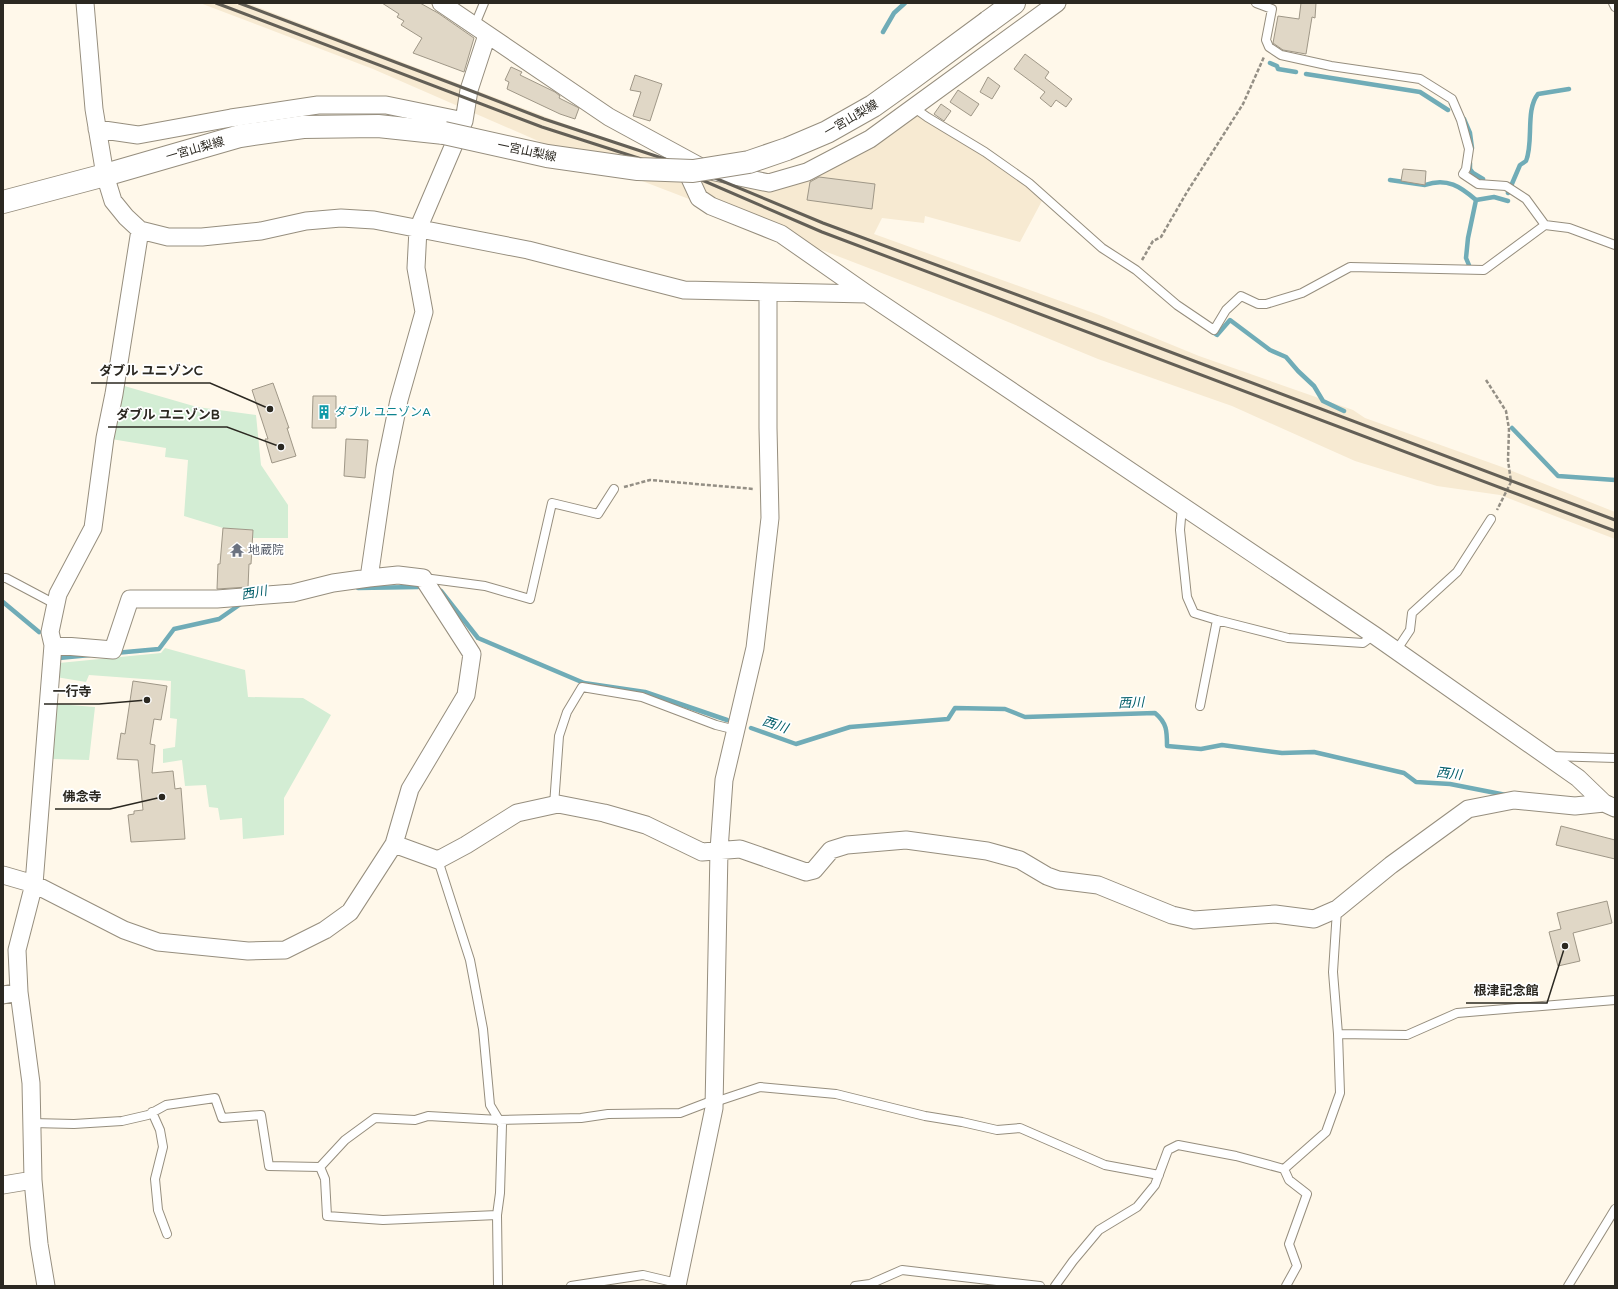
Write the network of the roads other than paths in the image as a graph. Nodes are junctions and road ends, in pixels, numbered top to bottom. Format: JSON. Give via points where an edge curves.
{"nodes":[{"id":1,"x":85,"y":3,"type":"edge"},
{"id":2,"x":441,"y":3,"type":"edge"},
{"id":3,"x":484,"y":3,"type":"edge"},
{"id":4,"x":1014,"y":3,"type":"edge"},
{"id":5,"x":1057,"y":3,"type":"edge"},
{"id":6,"x":1256,"y":3,"type":"edge"},
{"id":7,"x":1613,"y":3,"type":"edge"},
{"id":8,"x":1273,"y":6,"type":"edge"},
{"id":9,"x":1615,"y":7,"type":"edge"},
{"id":10,"x":480,"y":31,"type":"junction"},
{"id":11,"x":913,"y":107,"type":"junction"},
{"id":12,"x":464,"y":121,"type":"junction"},
{"id":13,"x":97,"y":129,"type":"junction"},
{"id":14,"x":703,"y":168,"type":"junction"},
{"id":15,"x":105,"y":175,"type":"junction"},
{"id":16,"x":3,"y":202,"type":"edge"},
{"id":17,"x":1545,"y":225,"type":"junction"},
{"id":18,"x":418,"y":229,"type":"junction"},
{"id":19,"x":140,"y":230,"type":"junction"},
{"id":20,"x":1615,"y":245,"type":"edge"},
{"id":21,"x":768,"y":292,"type":"junction"},
{"id":22,"x":867,"y":294,"type":"junction"},
{"id":23,"x":614,"y":489,"type":"road end"},
{"id":24,"x":1182,"y":505,"type":"junction"},
{"id":25,"x":1491,"y":519,"type":"road end"},
{"id":26,"x":3,"y":578,"type":"edge"},
{"id":27,"x":369,"y":578,"type":"junction"},
{"id":28,"x":423,"y":578,"type":"junction"},
{"id":29,"x":55,"y":604,"type":"junction"},
{"id":30,"x":1217,"y":620,"type":"junction"},
{"id":31,"x":1374,"y":635,"type":"junction"},
{"id":32,"x":53,"y":646,"type":"junction"},
{"id":33,"x":1396,"y":651,"type":"junction"},
{"id":34,"x":1200,"y":706,"type":"dead end"},
{"id":35,"x":736,"y":730,"type":"junction"},
{"id":36,"x":1546,"y":756,"type":"junction"},
{"id":37,"x":1615,"y":758,"type":"edge"},
{"id":38,"x":554,"y":805,"type":"junction"},
{"id":39,"x":1609,"y":806,"type":"edge"},
{"id":40,"x":394,"y":844,"type":"junction"},
{"id":41,"x":719,"y":850,"type":"junction"},
{"id":42,"x":438,"y":860,"type":"junction"},
{"id":43,"x":3,"y":875,"type":"edge"},
{"id":44,"x":34,"y":884,"type":"junction"},
{"id":45,"x":1337,"y":909,"type":"junction"},
{"id":46,"x":11,"y":993,"type":"edge"},
{"id":47,"x":1615,"y":1000,"type":"edge"},
{"id":48,"x":1338,"y":1034,"type":"junction"},
{"id":49,"x":714,"y":1100,"type":"junction"},
{"id":50,"x":152,"y":1112,"type":"junction"},
{"id":51,"x":499,"y":1120,"type":"junction"},
{"id":52,"x":32,"y":1123,"type":"junction"},
{"id":53,"x":320,"y":1167,"type":"junction"},
{"id":54,"x":1284,"y":1170,"type":"junction"},
{"id":55,"x":1159,"y":1175,"type":"junction"},
{"id":56,"x":33,"y":1180,"type":"junction"},
{"id":57,"x":3,"y":1185,"type":"edge"},
{"id":58,"x":1615,"y":1209,"type":"edge"},
{"id":59,"x":498,"y":1215,"type":"junction"},
{"id":60,"x":167,"y":1234,"type":"dead end"},
{"id":61,"x":677,"y":1284,"type":"edge"},
{"id":62,"x":46,"y":1286,"type":"edge"},
{"id":63,"x":498,"y":1286,"type":"edge"},
{"id":64,"x":571,"y":1286,"type":"edge"},
{"id":65,"x":855,"y":1286,"type":"edge"},
{"id":66,"x":1040,"y":1286,"type":"edge"},
{"id":67,"x":1055,"y":1286,"type":"edge"},
{"id":68,"x":1286,"y":1286,"type":"edge"},
{"id":69,"x":1568,"y":1286,"type":"edge"}],
"edges":[{"from":1,"to":13,"type":"street"},
{"from":2,"to":10,"type":"street"},
{"from":3,"to":10,"type":"lane"},
{"from":4,"to":15,"type":"main road","name":"一宮山梨線","bridge":true,"via":[[873,106],[827,132],[787,150],[749,162],[693,171],[638,169],[547,156],[444,133],[378,126],[303,127],[240,136]]},
{"from":5,"to":11,"type":"street"},
{"from":6,"to":8,"type":"lane"},
{"from":7,"to":9,"type":"lane"},
{"from":8,"to":17,"type":"lane","via":[[1266,40],[1269,47],[1281,55],[1420,79],[1452,99],[1469,149],[1463,174],[1478,184],[1506,186],[1526,200]]},
{"from":10,"to":12,"type":"street"},
{"from":10,"to":14,"type":"street","via":[[609,118]]},
{"from":11,"to":14,"type":"street","via":[[870,139],[807,172],[769,183]]},
{"from":11,"to":17,"type":"lane","via":[[1029,183],[1102,248],[1136,270],[1177,305],[1214,330],[1226,310],[1241,296],[1258,304],[1266,304],[1302,293],[1350,267],[1484,270]]},
{"from":12,"to":13,"type":"street","via":[[386,105],[318,105],[138,135]]},
{"from":12,"to":18,"type":"street"},
{"from":13,"to":15,"type":"street"},
{"from":14,"to":22,"type":"street","via":[[686,166],[699,198],[711,206],[781,234]]},
{"from":15,"to":16,"type":"main road","name":"一宮山梨線"},
{"from":15,"to":19,"type":"street","via":[[113,201]]},
{"from":17,"to":20,"type":"lane","via":[[1569,228]]},
{"from":18,"to":19,"type":"street","via":[[374,220],[341,218],[306,221],[261,231],[202,237],[168,237]]},
{"from":18,"to":21,"type":"street","via":[[528,250],[684,290]]},
{"from":18,"to":27,"type":"street","via":[[416,268],[424,312],[399,400]]},
{"from":19,"to":29,"type":"street","via":[[105,438],[93,528]]},
{"from":21,"to":22,"type":"street"},
{"from":21,"to":35,"type":"street","via":[[770,518],[755,648]]},
{"from":22,"to":24,"type":"street"},
{"from":23,"to":28,"type":"lane","via":[[598,514],[552,503],[530,599],[485,586]]},
{"from":24,"to":30,"type":"lane","via":[[1180,530],[1187,597],[1194,613]]},
{"from":24,"to":31,"type":"street"},
{"from":25,"to":33,"type":"lane","via":[[1456,572],[1412,613],[1410,630]]},
{"from":26,"to":29,"type":"lane"},
{"from":27,"to":28,"type":"street","via":[[398,575]]},
{"from":27,"to":32,"type":"street","via":[[333,583],[293,593],[217,599],[130,598],[112,650]]},
{"from":28,"to":40,"type":"street","via":[[472,654],[466,695],[410,789]]},
{"from":29,"to":32,"type":"street","via":[[50,632]]},
{"from":30,"to":31,"type":"lane","via":[[1288,638],[1363,643]]},
{"from":30,"to":34,"type":"lane"},
{"from":31,"to":33,"type":"street"},
{"from":32,"to":44,"type":"street"},
{"from":33,"to":36,"type":"street"},
{"from":35,"to":38,"type":"lane","via":[[642,697],[582,687],[567,712],[559,736]]},
{"from":35,"to":41,"type":"street","via":[[724,780]]},
{"from":36,"to":37,"type":"lane"},
{"from":36,"to":39,"type":"street","via":[[1578,778]]},
{"from":38,"to":41,"type":"street","via":[[604,813],[646,825],[702,852]]},
{"from":38,"to":42,"type":"street","via":[[517,813]]},
{"from":39,"to":45,"type":"street","via":[[1575,806],[1514,800],[1468,808]]},
{"from":40,"to":42,"type":"street"},
{"from":40,"to":44,"type":"street","via":[[350,912],[325,930],[285,950],[248,951],[158,942],[124,930]]},
{"from":41,"to":45,"type":"street","via":[[740,849],[806,872],[814,870],[831,850],[847,845],[906,840],[987,851],[1020,860],[1046,876],[1098,885],[1172,915],[1194,920],[1275,914],[1314,919]]},
{"from":41,"to":49,"type":"street"},
{"from":42,"to":51,"type":"lane","via":[[470,960],[483,1029],[490,1105]]},
{"from":43,"to":44,"type":"street"},
{"from":44,"to":46,"type":"street","via":[[17,950]]},
{"from":45,"to":48,"type":"lane","via":[[1333,972]]},
{"from":46,"to":52,"type":"street","via":[[31,1083]]},
{"from":47,"to":48,"type":"lane","via":[[1457,1014],[1407,1035]]},
{"from":48,"to":54,"type":"lane","via":[[1340,1093],[1326,1132]]},
{"from":49,"to":51,"type":"lane","via":[[680,1113]]},
{"from":49,"to":55,"type":"lane","via":[[760,1087],[836,1094],[924,1116],[997,1130],[1020,1128],[1105,1165]]},
{"from":49,"to":61,"type":"street"},
{"from":50,"to":52,"type":"lane","via":[[122,1121]]},
{"from":50,"to":53,"type":"lane","via":[[166,1105],[215,1098],[222,1118],[261,1115],[269,1166]]},
{"from":50,"to":60,"type":"lane","via":[[160,1130],[162,1147],[155,1179],[158,1210]]},
{"from":51,"to":53,"type":"lane","via":[[428,1116],[415,1120],[375,1118],[346,1140]]},
{"from":51,"to":59,"type":"lane","via":[[502,1132]]},
{"from":52,"to":56,"type":"street"},
{"from":53,"to":59,"type":"lane","via":[[325,1179],[326,1216],[384,1220]]},
{"from":54,"to":55,"type":"lane","via":[[1236,1156],[1178,1145],[1168,1150]]},
{"from":54,"to":68,"type":"lane","via":[[1289,1180],[1307,1194],[1289,1244],[1296,1266]]},
{"from":55,"to":67,"type":"lane","via":[[1155,1185],[1137,1207],[1099,1230]]},
{"from":56,"to":57,"type":"street"},
{"from":56,"to":62,"type":"street"},
{"from":58,"to":69,"type":"lane"},
{"from":59,"to":63,"type":"lane"},
{"from":61,"to":64,"type":"lane","via":[[643,1275]]},
{"from":65,"to":66,"type":"lane","via":[[870,1284],[902,1270]]}]}
